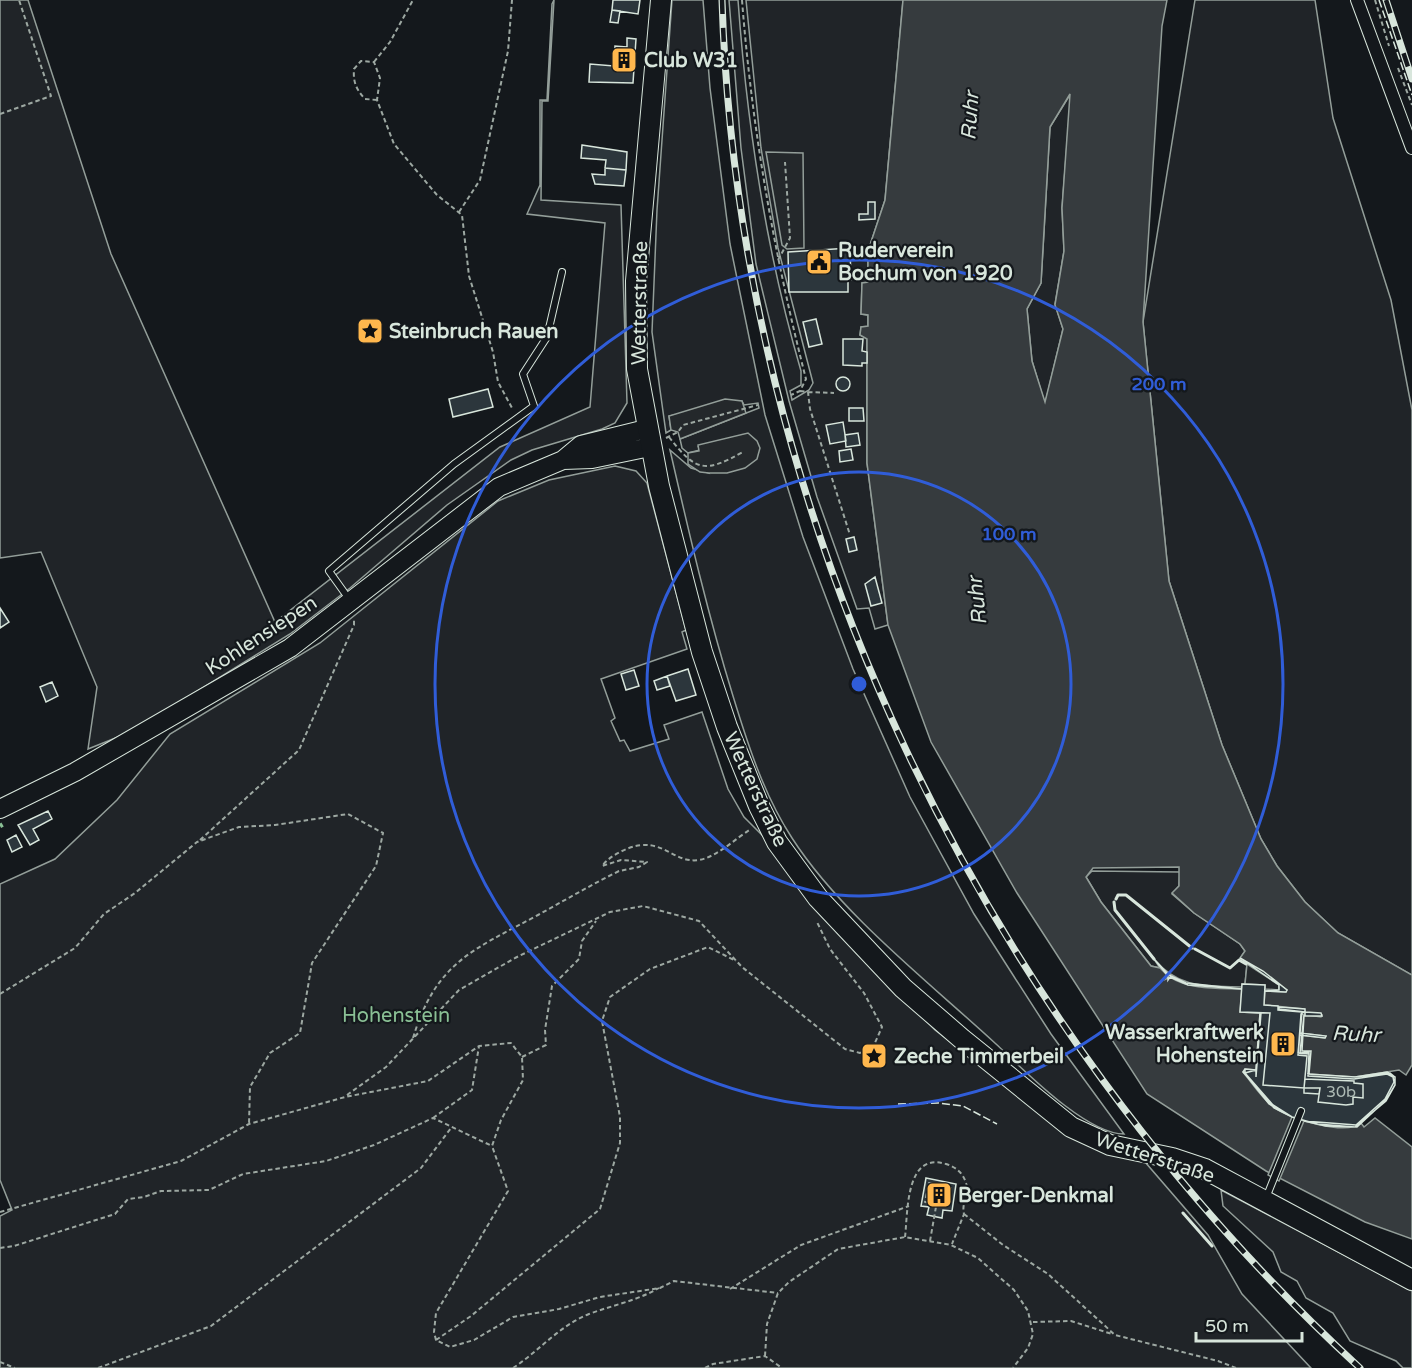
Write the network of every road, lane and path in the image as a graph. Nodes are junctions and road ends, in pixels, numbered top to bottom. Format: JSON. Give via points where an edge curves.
{"nodes":[{"id":1,"x":19,"y":0,"type":"edge"},
{"id":2,"x":413,"y":0,"type":"edge"},
{"id":3,"x":512,"y":0,"type":"edge"},
{"id":4,"x":661,"y":0,"type":"edge"},
{"id":5,"x":742,"y":0,"type":"edge"},
{"id":6,"x":1357,"y":0,"type":"edge"},
{"id":7,"x":1375,"y":0,"type":"edge"},
{"id":8,"x":1391,"y":50,"type":"dead end"},
{"id":9,"x":1395,"y":61,"type":"dead end"},
{"id":10,"x":374,"y":62,"type":"junction"},
{"id":11,"x":377,"y":100,"type":"junction"},
{"id":12,"x":1412,"y":105,"type":"edge"},
{"id":13,"x":0,"y":114,"type":"edge"},
{"id":14,"x":1412,"y":148,"type":"edge"},
{"id":15,"x":785,"y":162,"type":"dead end"},
{"id":16,"x":459,"y":212,"type":"junction"},
{"id":17,"x":778,"y":260,"type":"junction"},
{"id":18,"x":562,"y":272,"type":"dead end"},
{"id":19,"x":800,"y":391,"type":"junction"},
{"id":20,"x":808,"y":392,"type":"junction"},
{"id":21,"x":834,"y":393,"type":"dead end"},
{"id":22,"x":791,"y":395,"type":"dead end"},
{"id":23,"x":758,"y":405,"type":"dead end"},
{"id":24,"x":516,"y":416,"type":"junction"},
{"id":25,"x":669,"y":437,"type":"junction"},
{"id":26,"x":648,"y":438,"type":"junction"},
{"id":27,"x":743,"y":452,"type":"dead end"},
{"id":28,"x":850,"y":534,"type":"dead end"},
{"id":29,"x":351,"y":602,"type":"junction"},
{"id":30,"x":0,"y":809,"type":"edge"},
{"id":31,"x":766,"y":820,"type":"junction"},
{"id":32,"x":197,"y":842,"type":"junction"},
{"id":33,"x":818,"y":898,"type":"junction"},
{"id":34,"x":597,"y":918,"type":"junction"},
{"id":35,"x":738,"y":962,"type":"junction"},
{"id":36,"x":0,"y":994,"type":"edge"},
{"id":37,"x":412,"y":1040,"type":"junction"},
{"id":38,"x":479,"y":1046,"type":"junction"},
{"id":39,"x":522,"y":1057,"type":"junction"},
{"id":40,"x":345,"y":1096,"type":"junction"},
{"id":41,"x":1301,"y":1111,"type":"dead end"},
{"id":42,"x":433,"y":1118,"type":"junction"},
{"id":43,"x":249,"y":1124,"type":"junction"},
{"id":44,"x":451,"y":1128,"type":"junction"},
{"id":45,"x":492,"y":1146,"type":"junction"},
{"id":46,"x":940,"y":1181,"type":"dead end"},
{"id":47,"x":940,"y":1185,"type":"junction"},
{"id":48,"x":1265,"y":1202,"type":"junction"},
{"id":49,"x":937,"y":1203,"type":"junction"},
{"id":50,"x":909,"y":1206,"type":"junction"},
{"id":51,"x":2,"y":1211,"type":"edge"},
{"id":52,"x":964,"y":1214,"type":"junction"},
{"id":53,"x":905,"y":1237,"type":"junction"},
{"id":54,"x":930,"y":1241,"type":"junction"},
{"id":55,"x":951,"y":1245,"type":"junction"},
{"id":56,"x":0,"y":1248,"type":"edge"},
{"id":57,"x":1412,"y":1280,"type":"edge"},
{"id":58,"x":660,"y":1288,"type":"junction"},
{"id":59,"x":730,"y":1290,"type":"junction"},
{"id":60,"x":778,"y":1293,"type":"junction"},
{"id":61,"x":1032,"y":1322,"type":"junction"},
{"id":62,"x":1115,"y":1335,"type":"junction"},
{"id":63,"x":436,"y":1340,"type":"junction"},
{"id":64,"x":765,"y":1356,"type":"junction"},
{"id":65,"x":0,"y":1362,"type":"edge"},
{"id":66,"x":15,"y":1368,"type":"edge"},
{"id":67,"x":98,"y":1368,"type":"edge"},
{"id":68,"x":513,"y":1368,"type":"edge"},
{"id":69,"x":705,"y":1368,"type":"edge"},
{"id":70,"x":782,"y":1368,"type":"edge"},
{"id":71,"x":1013,"y":1368,"type":"edge"},
{"id":72,"x":1236,"y":1368,"type":"edge"}],
"edges":[{"from":1,"to":13,"type":"path","via":[[51,96]]},
{"from":2,"to":10,"type":"path"},
{"from":3,"to":16,"type":"path","via":[[508,51],[480,180]]},
{"from":4,"to":26,"type":"main road","name":"Wetterstraße","via":[[636,281],[635,342]]},
{"from":5,"to":17,"type":"path","via":[[758,152]]},
{"from":6,"to":14,"type":"street"},
{"from":7,"to":8,"type":"path"},
{"from":9,"to":12,"type":"path"},
{"from":10,"to":11,"type":"path","via":[[380,78]]},
{"from":10,"to":11,"type":"path","via":[[361,61],[354,69],[353,80],[365,99]]},
{"from":11,"to":16,"type":"path","via":[[394,144],[437,195]]},
{"from":15,"to":17,"type":"path","via":[[790,238]]},
{"from":16,"to":24,"type":"path","via":[[470,276],[498,382]]},
{"from":17,"to":19,"type":"path","via":[[806,379]]},
{"from":18,"to":24,"type":"lane","via":[[547,337],[523,374],[534,405]]},
{"from":19,"to":20,"type":"path"},
{"from":19,"to":22,"type":"path"},
{"from":20,"to":21,"type":"path"},
{"from":20,"to":28,"type":"path"},
{"from":23,"to":25,"type":"path","via":[[683,425]]},
{"from":24,"to":29,"type":"lane","via":[[329,571]]},
{"from":25,"to":26,"type":"path"},
{"from":25,"to":27,"type":"path","via":[[688,460],[704,467],[722,464]]},
{"from":26,"to":29,"type":"street","name":"Kohlensiepen","via":[[592,459],[563,460],[499,487]]},
{"from":26,"to":31,"type":"main road","name":"Wetterstraße","via":[[702,652],[735,749]]},
{"from":29,"to":30,"type":"street","name":"Kohlensiepen","via":[[290,648],[75,772]]},
{"from":29,"to":32,"type":"path","via":[[354,625],[299,750]]},
{"from":31,"to":33,"type":"main road","name":"Wetterstraße","via":[[777,842]]},
{"from":31,"to":37,"type":"path","via":[[706,858],[689,860],[652,844],[614,855],[602,866],[621,860],[647,862],[619,871],[467,954],[434,987]]},
{"from":32,"to":36,"type":"path","via":[[104,914],[75,948]]},
{"from":32,"to":43,"type":"path","via":[[239,827],[348,814],[383,833],[376,866],[312,963],[300,1033],[270,1053],[250,1087]]},
{"from":33,"to":35,"type":"path","via":[[817,924],[882,1027],[874,1045],[860,1053],[845,1049]]},
{"from":33,"to":48,"type":"main road","name":"Wetterstraße","via":[[903,988],[1071,1126],[1110,1145],[1205,1169]]},
{"from":34,"to":35,"type":"path","via":[[643,906],[699,921]]},
{"from":34,"to":37,"type":"path","via":[[459,990]]},
{"from":34,"to":39,"type":"path","via":[[582,941],[579,959],[552,986],[546,1045]]},
{"from":35,"to":63,"type":"path","via":[[708,947],[650,969],[610,997],[602,1021],[620,1117],[620,1143],[600,1209],[471,1316]]},
{"from":37,"to":40,"type":"path","via":[[386,1067]]},
{"from":38,"to":39,"type":"path","via":[[512,1043]]},
{"from":38,"to":40,"type":"path","via":[[428,1081]]},
{"from":38,"to":42,"type":"path","via":[[472,1090]]},
{"from":39,"to":45,"type":"path","via":[[523,1080]]},
{"from":40,"to":43,"type":"path"},
{"from":41,"to":48,"type":"lane"},
{"from":42,"to":44,"type":"path"},
{"from":42,"to":56,"type":"path","via":[[374,1145],[326,1161],[243,1174],[209,1190],[161,1191],[128,1199],[115,1214]]},
{"from":43,"to":51,"type":"path","via":[[181,1161]]},
{"from":44,"to":45,"type":"path"},
{"from":44,"to":67,"type":"path","via":[[421,1168],[211,1326]]},
{"from":45,"to":63,"type":"path","via":[[508,1191],[436,1313]]},
{"from":46,"to":47,"type":"path"},
{"from":47,"to":49,"type":"path","via":[[951,1188],[947,1206]]},
{"from":47,"to":49,"type":"path","via":[[929,1183],[925,1202]]},
{"from":48,"to":57,"type":"main road","name":"Wetterstraße"},
{"from":49,"to":54,"type":"path"},
{"from":50,"to":52,"type":"path","via":[[910,1184],[915,1175],[926,1165],[941,1163],[960,1172],[967,1185]]},
{"from":50,"to":53,"type":"path"},
{"from":50,"to":59,"type":"path","via":[[801,1245]]},
{"from":52,"to":55,"type":"path"},
{"from":52,"to":62,"type":"path","via":[[1048,1274]]},
{"from":53,"to":54,"type":"path"},
{"from":53,"to":60,"type":"path","via":[[838,1249]]},
{"from":54,"to":55,"type":"path"},
{"from":55,"to":61,"type":"path","via":[[995,1271],[1014,1290]]},
{"from":58,"to":59,"type":"path","via":[[675,1281]]},
{"from":58,"to":63,"type":"path","via":[[513,1317],[474,1340],[450,1347]]},
{"from":58,"to":68,"type":"path","via":[[588,1314],[550,1337]]},
{"from":59,"to":60,"type":"path"},
{"from":60,"to":64,"type":"path","via":[[767,1324]]},
{"from":61,"to":62,"type":"path","via":[[1071,1320]]},
{"from":61,"to":71,"type":"path","via":[[1028,1348]]},
{"from":62,"to":72,"type":"path"},
{"from":64,"to":69,"type":"path"},
{"from":64,"to":70,"type":"path"},
{"from":65,"to":66,"type":"path"}]}
